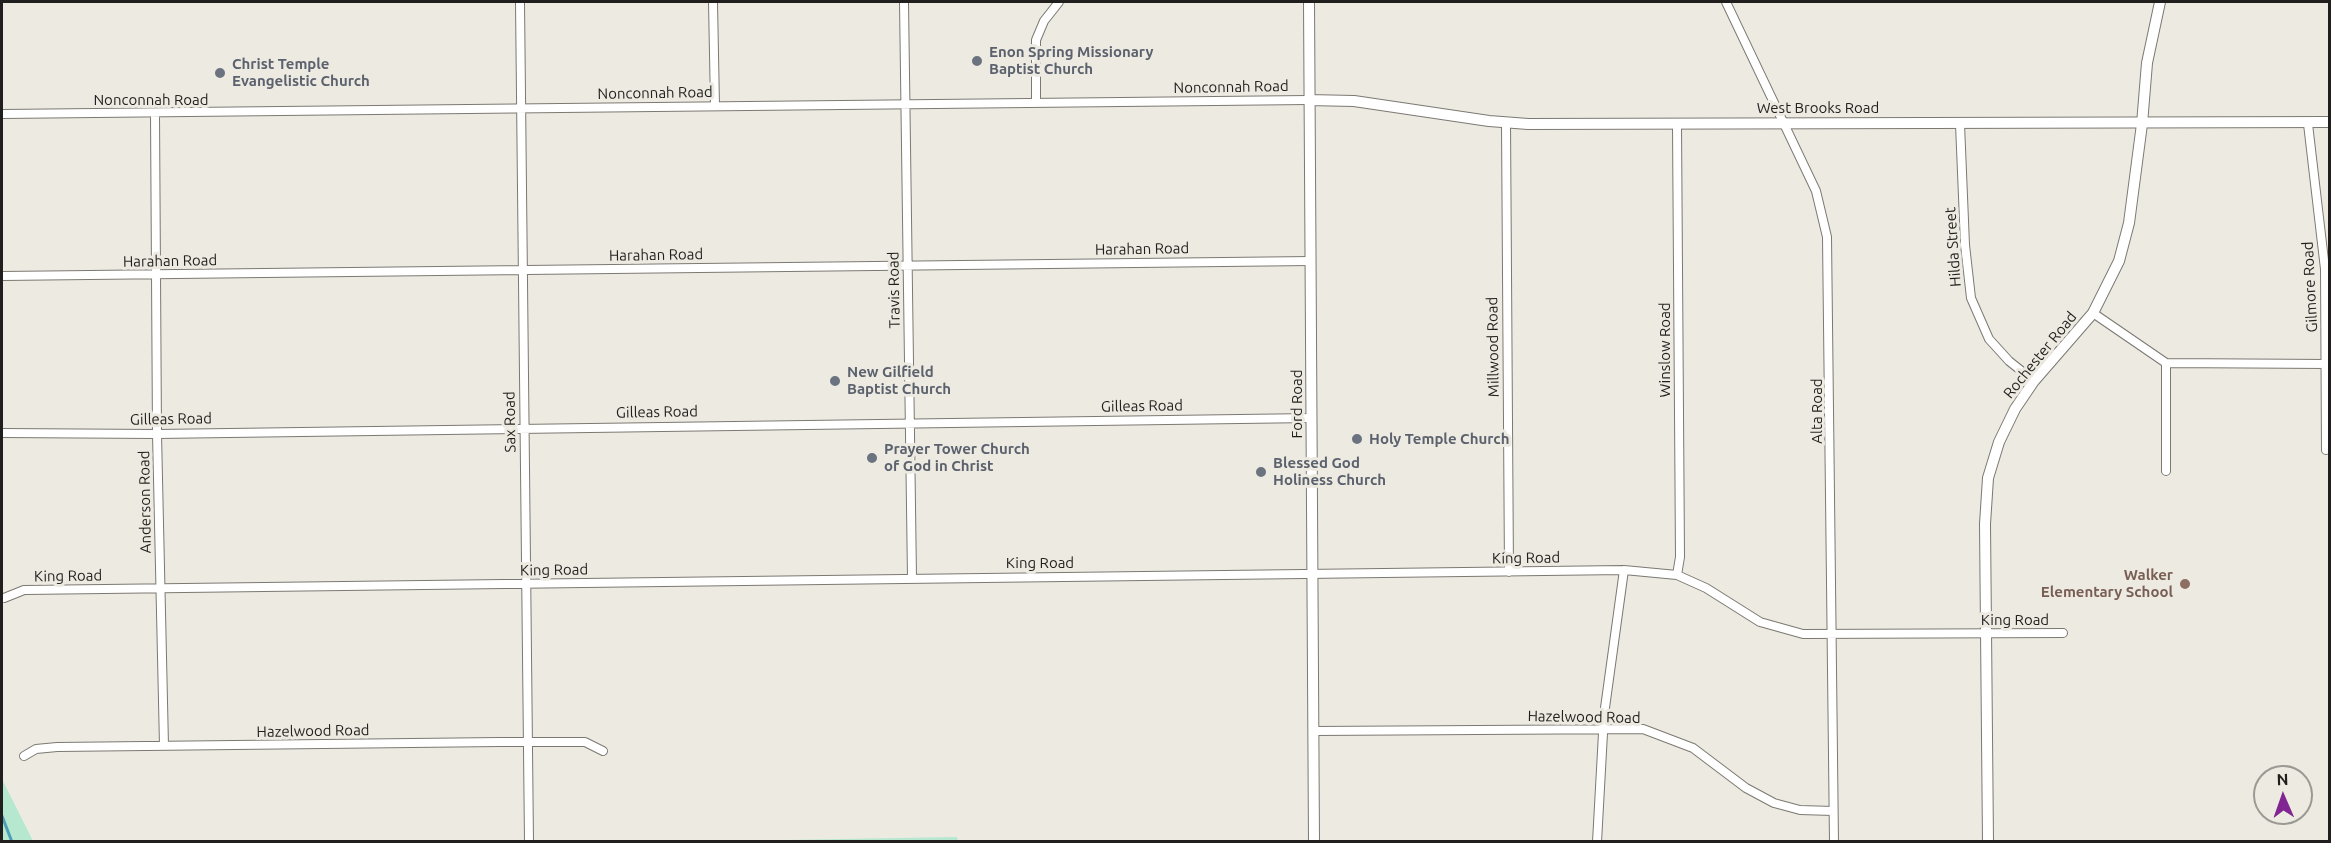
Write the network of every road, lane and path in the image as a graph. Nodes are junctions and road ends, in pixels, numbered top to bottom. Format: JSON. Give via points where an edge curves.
{"nodes":[{"id":1,"x":520,"y":2,"type":"edge"},
{"id":2,"x":712,"y":2,"type":"edge"},
{"id":3,"x":904,"y":2,"type":"edge"},
{"id":4,"x":1059,"y":2,"type":"edge"},
{"id":5,"x":1309,"y":2,"type":"edge"},
{"id":6,"x":1726,"y":2,"type":"edge"},
{"id":7,"x":2160,"y":2,"type":"edge"},
{"id":8,"x":1308,"y":100,"type":"junction"},
{"id":9,"x":1036,"y":103,"type":"junction"},
{"id":10,"x":905,"y":104,"type":"junction"},
{"id":11,"x":715,"y":106,"type":"junction"},
{"id":12,"x":520,"y":110,"type":"junction"},
{"id":13,"x":2,"y":114,"type":"edge"},
{"id":14,"x":155,"y":114,"type":"junction"},
{"id":15,"x":2330,"y":122,"type":"edge"},
{"id":16,"x":1506,"y":123,"type":"junction"},
{"id":17,"x":1786,"y":123,"type":"junction"},
{"id":18,"x":1677,"y":124,"type":"junction"},
{"id":19,"x":1960,"y":124,"type":"junction"},
{"id":20,"x":2142,"y":124,"type":"junction"},
{"id":21,"x":2308,"y":124,"type":"junction"},
{"id":22,"x":1311,"y":261,"type":"junction"},
{"id":23,"x":907,"y":265,"type":"junction"},
{"id":24,"x":522,"y":271,"type":"junction"},
{"id":25,"x":156,"y":275,"type":"junction"},
{"id":26,"x":2,"y":276,"type":"edge"},
{"id":27,"x":2093,"y":313,"type":"junction"},
{"id":28,"x":2166,"y":363,"type":"junction"},
{"id":29,"x":2328,"y":364,"type":"edge"},
{"id":30,"x":2034,"y":381,"type":"junction"},
{"id":31,"x":1312,"y":418,"type":"junction"},
{"id":32,"x":910,"y":423,"type":"junction"},
{"id":33,"x":523,"y":427,"type":"junction"},
{"id":34,"x":2,"y":432,"type":"edge"},
{"id":35,"x":157,"y":434,"type":"junction"},
{"id":36,"x":2326,"y":450,"type":"dead end"},
{"id":37,"x":2166,"y":471,"type":"dead end"},
{"id":38,"x":1624,"y":570,"type":"junction"},
{"id":39,"x":1509,"y":572,"type":"junction"},
{"id":40,"x":1313,"y":574,"type":"junction"},
{"id":41,"x":1677,"y":575,"type":"junction"},
{"id":42,"x":912,"y":578,"type":"junction"},
{"id":43,"x":526,"y":584,"type":"junction"},
{"id":44,"x":161,"y":588,"type":"junction"},
{"id":45,"x":4,"y":598,"type":"dead end"},
{"id":46,"x":1986,"y":633,"type":"junction"},
{"id":47,"x":2063,"y":633,"type":"dead end"},
{"id":48,"x":1832,"y":635,"type":"junction"},
{"id":49,"x":1603,"y":728,"type":"junction"},
{"id":50,"x":1314,"y":731,"type":"junction"},
{"id":51,"x":529,"y":742,"type":"junction"},
{"id":52,"x":164,"y":746,"type":"junction"},
{"id":53,"x":603,"y":751,"type":"dead end"},
{"id":54,"x":24,"y":756,"type":"dead end"},
{"id":55,"x":1833,"y":811,"type":"junction"},
{"id":56,"x":529,"y":842,"type":"edge"},
{"id":57,"x":1314,"y":842,"type":"edge"},
{"id":58,"x":1597,"y":842,"type":"edge"},
{"id":59,"x":1834,"y":842,"type":"edge"},
{"id":60,"x":1989,"y":842,"type":"edge"}],
"edges":[{"from":1,"to":12,"type":"street","name":"Sax Road"},
{"from":2,"to":11,"type":"street"},
{"from":3,"to":10,"type":"street","name":"Travis Road"},
{"from":4,"to":9,"type":"street","via":[[1036,40]]},
{"from":5,"to":8,"type":"street","name":"Ford Road"},
{"from":6,"to":17,"type":"street","name":"Alta Road"},
{"from":7,"to":20,"type":"street","name":"Rochester Road","via":[[2147,63]]},
{"from":8,"to":9,"type":"street","name":"Nonconnah Road"},
{"from":8,"to":16,"type":"street","name":"West Brooks Road","via":[[1383,104]]},
{"from":8,"to":22,"type":"street","name":"Ford Road"},
{"from":9,"to":10,"type":"street","name":"Nonconnah Road"},
{"from":10,"to":11,"type":"street","name":"Nonconnah Road"},
{"from":10,"to":23,"type":"street","name":"Travis Road"},
{"from":11,"to":12,"type":"street","name":"Nonconnah Road"},
{"from":12,"to":14,"type":"street","name":"Nonconnah Road"},
{"from":12,"to":24,"type":"street","name":"Sax Road"},
{"from":13,"to":14,"type":"street","name":"Nonconnah Road"},
{"from":14,"to":25,"type":"street","name":"Anderson Road"},
{"from":15,"to":21,"type":"street","name":"West Brooks Road"},
{"from":16,"to":18,"type":"street","name":"West Brooks Road"},
{"from":16,"to":39,"type":"street","name":"Millwood Road"},
{"from":17,"to":18,"type":"street","name":"West Brooks Road"},
{"from":17,"to":19,"type":"street","name":"West Brooks Road"},
{"from":17,"to":48,"type":"street","name":"Alta Road","via":[[1816,191],[1828,246]]},
{"from":18,"to":41,"type":"street","name":"Winslow Road"},
{"from":19,"to":20,"type":"street","name":"West Brooks Road"},
{"from":19,"to":30,"type":"street","name":"Hilda Street","via":[[1971,298],[1989,339]]},
{"from":20,"to":21,"type":"street","name":"West Brooks Road"},
{"from":20,"to":27,"type":"street","name":"Rochester Road","via":[[2122,251]]},
{"from":21,"to":29,"type":"street","name":"Gilmore Road","via":[[2325,269]]},
{"from":22,"to":23,"type":"street","name":"Harahan Road"},
{"from":22,"to":31,"type":"street","name":"Ford Road"},
{"from":23,"to":24,"type":"street","name":"Harahan Road"},
{"from":23,"to":32,"type":"street","name":"Travis Road"},
{"from":24,"to":25,"type":"street","name":"Harahan Road"},
{"from":24,"to":33,"type":"street","name":"Sax Road"},
{"from":25,"to":26,"type":"street","name":"Harahan Road"},
{"from":25,"to":35,"type":"street","name":"Anderson Road"},
{"from":27,"to":28,"type":"street"},
{"from":27,"to":30,"type":"street","name":"Rochester Road"},
{"from":28,"to":29,"type":"street"},
{"from":28,"to":37,"type":"street"},
{"from":29,"to":36,"type":"street","name":"Gilmore Road"},
{"from":30,"to":46,"type":"street","name":"Rochester Road","via":[[2008,421],[1988,478]]},
{"from":31,"to":32,"type":"street","name":"Gilleas Road"},
{"from":31,"to":40,"type":"street","name":"Ford Road"},
{"from":32,"to":33,"type":"street","name":"Gilleas Road"},
{"from":32,"to":42,"type":"street","name":"Travis Road"},
{"from":33,"to":35,"type":"street","name":"Gilleas Road"},
{"from":33,"to":43,"type":"street","name":"Sax Road"},
{"from":34,"to":35,"type":"street","name":"Gilleas Road"},
{"from":35,"to":44,"type":"street","name":"Anderson Road"},
{"from":38,"to":39,"type":"street","name":"King Road"},
{"from":38,"to":41,"type":"street","name":"King Road"},
{"from":38,"to":49,"type":"street"},
{"from":39,"to":40,"type":"street","name":"King Road"},
{"from":40,"to":42,"type":"street","name":"King Road"},
{"from":40,"to":50,"type":"street","name":"Ford Road"},
{"from":41,"to":48,"type":"street","name":"King Road","via":[[1771,627]]},
{"from":42,"to":43,"type":"street","name":"King Road"},
{"from":43,"to":44,"type":"street","name":"King Road"},
{"from":43,"to":51,"type":"street","name":"Sax Road"},
{"from":44,"to":45,"type":"street","name":"King Road","via":[[24,591]]},
{"from":44,"to":52,"type":"street","name":"Anderson Road"},
{"from":46,"to":47,"type":"street","name":"King Road"},
{"from":46,"to":48,"type":"street","name":"King Road"},
{"from":46,"to":60,"type":"street","name":"Rochester Road"},
{"from":48,"to":55,"type":"street","name":"Alta Road"},
{"from":49,"to":50,"type":"street","name":"Hazelwood Road"},
{"from":49,"to":55,"type":"street","name":"Hazelwood Road","via":[[1643,729],[1693,748],[1746,788],[1774,803],[1800,810]]},
{"from":49,"to":58,"type":"street"},
{"from":50,"to":57,"type":"street","name":"Ford Road"},
{"from":51,"to":52,"type":"street","name":"Hazelwood Road"},
{"from":51,"to":53,"type":"street","name":"Hazelwood Road","via":[[585,742]]},
{"from":51,"to":56,"type":"street","name":"Sax Road"},
{"from":52,"to":54,"type":"street","name":"Hazelwood Road","via":[[42,748]]},
{"from":55,"to":59,"type":"street","name":"Alta Road"}]}
